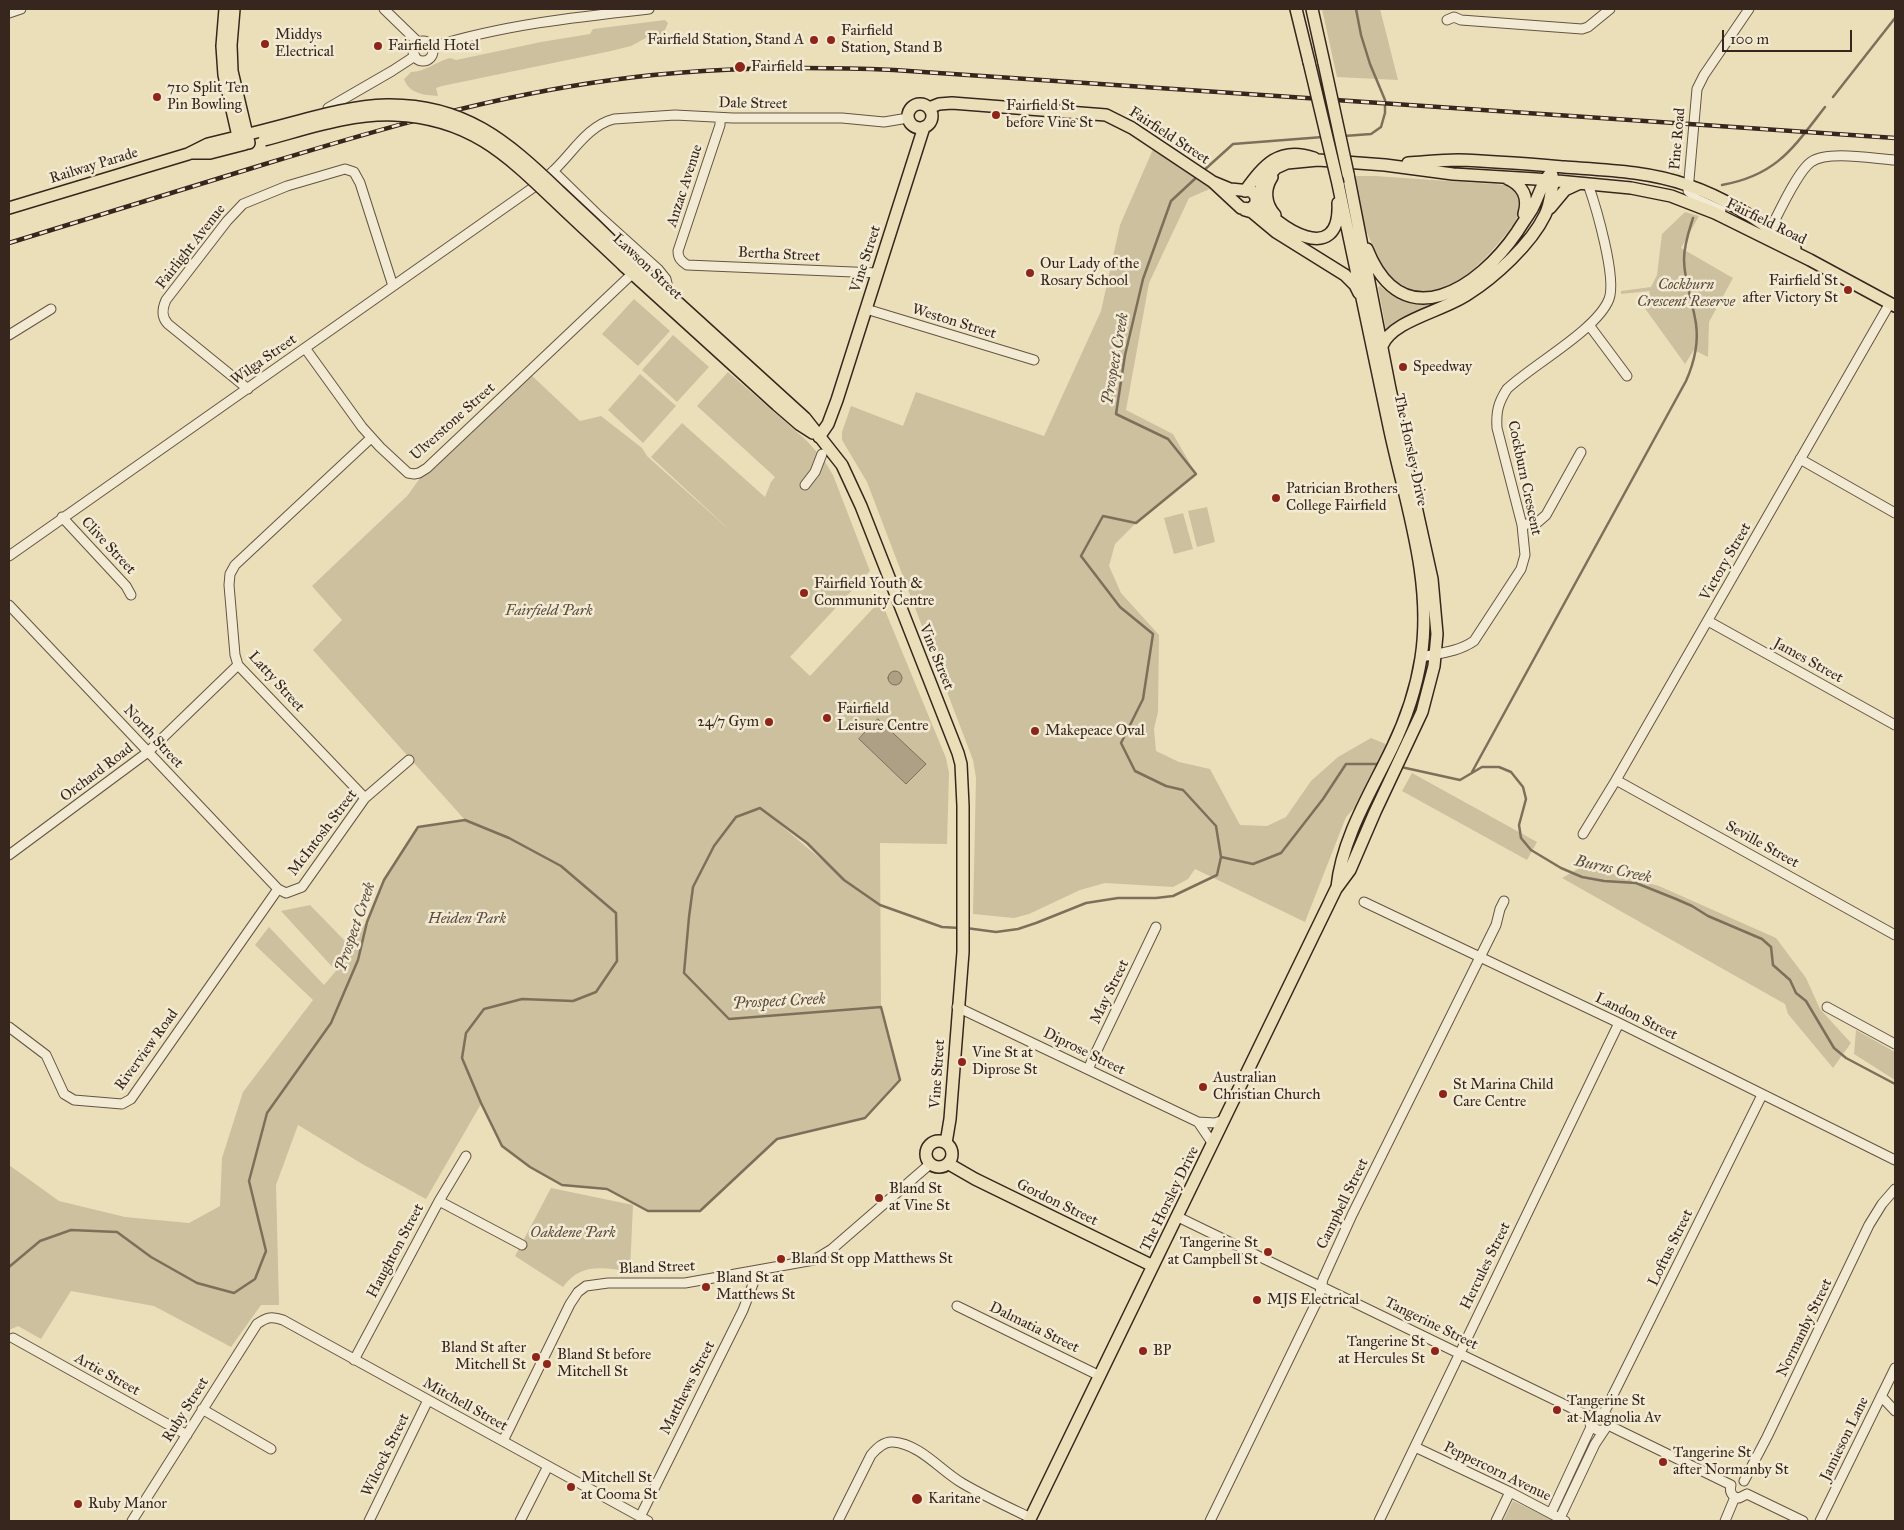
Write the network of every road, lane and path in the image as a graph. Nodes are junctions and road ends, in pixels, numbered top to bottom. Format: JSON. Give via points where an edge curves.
{"nodes":[{"id":1,"x":21,"y":9,"type":"edge"},
{"id":2,"x":225,"y":9,"type":"edge"},
{"id":3,"x":234,"y":9,"type":"edge"},
{"id":4,"x":384,"y":9,"type":"edge"},
{"id":5,"x":649,"y":9,"type":"edge"},
{"id":6,"x":1296,"y":9,"type":"edge"},
{"id":7,"x":1312,"y":9,"type":"edge"},
{"id":8,"x":1610,"y":9,"type":"edge"},
{"id":9,"x":1749,"y":9,"type":"edge"},
{"id":10,"x":605,"y":11,"type":"edge"},
{"id":11,"x":9,"y":13,"type":"edge"},
{"id":12,"x":1450,"y":15,"type":"edge"},
{"id":13,"x":418,"y":42,"type":"junction"},
{"id":14,"x":432,"y":47,"type":"junction"},
{"id":15,"x":415,"y":56,"type":"junction"},
{"id":16,"x":328,"y":108,"type":"dead end"},
{"id":17,"x":930,"y":108,"type":"junction"},
{"id":18,"x":720,"y":118,"type":"junction"},
{"id":19,"x":908,"y":118,"type":"junction"},
{"id":20,"x":924,"y":127,"type":"junction"},
{"id":21,"x":243,"y":140,"type":"junction"},
{"id":22,"x":1318,"y":160,"type":"junction"},
{"id":23,"x":1895,"y":160,"type":"edge"},
{"id":24,"x":1300,"y":163,"type":"junction"},
{"id":25,"x":1385,"y":165,"type":"junction"},
{"id":26,"x":1538,"y":165,"type":"junction"},
{"id":27,"x":1565,"y":167,"type":"junction"},
{"id":28,"x":552,"y":172,"type":"joint"},
{"id":29,"x":1506,"y":178,"type":"junction"},
{"id":30,"x":1550,"y":178,"type":"junction"},
{"id":31,"x":1212,"y":182,"type":"junction"},
{"id":32,"x":1584,"y":183,"type":"junction"},
{"id":33,"x":1338,"y":184,"type":"junction"},
{"id":34,"x":1687,"y":185,"type":"junction"},
{"id":35,"x":534,"y":187,"type":"dead end"},
{"id":36,"x":1245,"y":191,"type":"junction"},
{"id":37,"x":1257,"y":199,"type":"junction"},
{"id":38,"x":9,"y":208,"type":"edge"},
{"id":39,"x":1242,"y":208,"type":"junction"},
{"id":40,"x":1546,"y":214,"type":"junction"},
{"id":41,"x":1358,"y":224,"type":"junction"},
{"id":42,"x":1288,"y":228,"type":"junction"},
{"id":43,"x":1771,"y":228,"type":"junction"},
{"id":44,"x":1517,"y":232,"type":"junction"},
{"id":45,"x":1770,"y":241,"type":"junction"},
{"id":46,"x":1810,"y":260,"type":"junction"},
{"id":47,"x":681,"y":261,"type":"joint"},
{"id":48,"x":629,"y":267,"type":"junction"},
{"id":49,"x":877,"y":273,"type":"junction"},
{"id":50,"x":393,"y":286,"type":"junction"},
{"id":51,"x":670,"y":296,"type":"junction"},
{"id":52,"x":1893,"y":304,"type":"edge"},
{"id":53,"x":51,"y":309,"type":"dead end"},
{"id":54,"x":866,"y":309,"type":"junction"},
{"id":55,"x":1367,"y":319,"type":"junction"},
{"id":56,"x":1589,"y":325,"type":"junction"},
{"id":57,"x":9,"y":335,"type":"edge"},
{"id":58,"x":1382,"y":346,"type":"junction"},
{"id":59,"x":305,"y":348,"type":"junction"},
{"id":60,"x":1034,"y":360,"type":"dead end"},
{"id":61,"x":1627,"y":376,"type":"dead end"},
{"id":62,"x":248,"y":388,"type":"junction"},
{"id":63,"x":818,"y":437,"type":"junction"},
{"id":64,"x":371,"y":438,"type":"junction"},
{"id":65,"x":1581,"y":452,"type":"dead end"},
{"id":66,"x":822,"y":454,"type":"dead end"},
{"id":67,"x":1800,"y":460,"type":"junction"},
{"id":68,"x":805,"y":485,"type":"dead end"},
{"id":69,"x":1895,"y":513,"type":"edge"},
{"id":70,"x":62,"y":518,"type":"junction"},
{"id":71,"x":1522,"y":525,"type":"junction"},
{"id":72,"x":9,"y":556,"type":"edge"},
{"id":73,"x":131,"y":594,"type":"dead end"},
{"id":74,"x":9,"y":605,"type":"edge"},
{"id":75,"x":1708,"y":621,"type":"junction"},
{"id":76,"x":1436,"y":654,"type":"junction"},
{"id":77,"x":1421,"y":657,"type":"junction"},
{"id":78,"x":238,"y":665,"type":"junction"},
{"id":79,"x":1895,"y":725,"type":"edge"},
{"id":80,"x":148,"y":752,"type":"junction"},
{"id":81,"x":409,"y":760,"type":"dead end"},
{"id":82,"x":1616,"y":780,"type":"junction"},
{"id":83,"x":365,"y":798,"type":"junction"},
{"id":84,"x":1583,"y":834,"type":"dead end"},
{"id":85,"x":9,"y":855,"type":"edge"},
{"id":86,"x":278,"y":889,"type":"junction"},
{"id":87,"x":1336,"y":889,"type":"junction"},
{"id":88,"x":1504,"y":901,"type":"dead end"},
{"id":89,"x":1364,"y":902,"type":"dead end"},
{"id":90,"x":1156,"y":927,"type":"dead end"},
{"id":91,"x":1895,"y":934,"type":"edge"},
{"id":92,"x":1480,"y":958,"type":"junction"},
{"id":93,"x":957,"y":1007,"type":"junction"},
{"id":94,"x":1827,"y":1007,"type":"dead end"},
{"id":95,"x":1618,"y":1022,"type":"junction"},
{"id":96,"x":9,"y":1028,"type":"edge"},
{"id":97,"x":1895,"y":1044,"type":"edge"},
{"id":98,"x":1088,"y":1069,"type":"junction"},
{"id":99,"x":1762,"y":1095,"type":"junction"},
{"id":100,"x":1224,"y":1120,"type":"junction"},
{"id":101,"x":1198,"y":1122,"type":"junction"},
{"id":102,"x":946,"y":1143,"type":"junction"},
{"id":103,"x":1213,"y":1144,"type":"junction"},
{"id":104,"x":466,"y":1156,"type":"dead end"},
{"id":105,"x":1895,"y":1160,"type":"edge"},
{"id":106,"x":930,"y":1164,"type":"junction"},
{"id":107,"x":949,"y":1164,"type":"junction"},
{"id":108,"x":1895,"y":1189,"type":"edge"},
{"id":109,"x":438,"y":1201,"type":"junction"},
{"id":110,"x":1178,"y":1217,"type":"junction"},
{"id":111,"x":522,"y":1245,"type":"dead end"},
{"id":112,"x":1154,"y":1266,"type":"junction"},
{"id":113,"x":758,"y":1271,"type":"junction"},
{"id":114,"x":1321,"y":1286,"type":"junction"},
{"id":115,"x":957,"y":1306,"type":"dead end"},
{"id":116,"x":267,"y":1317,"type":"joint"},
{"id":117,"x":13,"y":1338,"type":"dead end"},
{"id":118,"x":1459,"y":1353,"type":"junction"},
{"id":119,"x":354,"y":1360,"type":"junction"},
{"id":120,"x":1895,"y":1368,"type":"edge"},
{"id":121,"x":1100,"y":1376,"type":"junction"},
{"id":122,"x":1881,"y":1396,"type":"junction"},
{"id":123,"x":428,"y":1400,"type":"junction"},
{"id":124,"x":202,"y":1409,"type":"junction"},
{"id":125,"x":1895,"y":1411,"type":"edge"},
{"id":126,"x":1604,"y":1413,"type":"junction"},
{"id":127,"x":1591,"y":1422,"type":"junction"},
{"id":128,"x":1606,"y":1428,"type":"junction"},
{"id":129,"x":187,"y":1435,"type":"junction"},
{"id":130,"x":503,"y":1441,"type":"junction"},
{"id":131,"x":1415,"y":1447,"type":"junction"},
{"id":132,"x":271,"y":1449,"type":"dead end"},
{"id":133,"x":548,"y":1466,"type":"junction"},
{"id":134,"x":1744,"y":1481,"type":"junction"},
{"id":135,"x":1731,"y":1485,"type":"junction"},
{"id":136,"x":1510,"y":1492,"type":"junction"},
{"id":137,"x":1747,"y":1494,"type":"junction"},
{"id":138,"x":1735,"y":1497,"type":"junction"},
{"id":139,"x":1551,"y":1514,"type":"junction"},
{"id":140,"x":644,"y":1519,"type":"edge"},
{"id":141,"x":1030,"y":1520,"type":"edge"},
{"id":142,"x":1563,"y":1520,"type":"edge"},
{"id":143,"x":132,"y":1521,"type":"edge"},
{"id":144,"x":369,"y":1521,"type":"edge"},
{"id":145,"x":520,"y":1521,"type":"edge"},
{"id":146,"x":838,"y":1521,"type":"edge"},
{"id":147,"x":1210,"y":1521,"type":"edge"},
{"id":148,"x":1378,"y":1521,"type":"edge"},
{"id":149,"x":1496,"y":1521,"type":"edge"},
{"id":150,"x":1725,"y":1521,"type":"edge"},
{"id":151,"x":1803,"y":1521,"type":"edge"},
{"id":152,"x":1820,"y":1521,"type":"edge"}],
"edges":[{"from":1,"to":11,"type":"street"},
{"from":2,"to":21,"type":"main road","via":[[223,67]]},
{"from":3,"to":21,"type":"main road","via":[[232,71]]},
{"from":4,"to":13,"type":"street"},
{"from":5,"to":10,"type":"street"},
{"from":6,"to":33,"type":"main road","name":"The Horsley Drive","bridge":true},
{"from":7,"to":41,"type":"main road","bridge":true},
{"from":8,"to":12,"type":"street","via":[[1588,27],[1582,28],[1461,20]]},
{"from":9,"to":34,"type":"street","name":"Pine Road","via":[[1698,89]]},
{"from":10,"to":14,"type":"street"},
{"from":13,"to":14,"type":"street","via":[[428,42]]},
{"from":13,"to":15,"type":"street","via":[[414,47]]},
{"from":14,"to":15,"type":"street","via":[[431,56],[426,60]]},
{"from":15,"to":16,"type":"street"},
{"from":17,"to":19,"type":"main road","via":[[923,104],[915,105],[909,110]]},
{"from":17,"to":20,"type":"main road","via":[[932,119]]},
{"from":17,"to":31,"type":"main road","name":"Fairfield Street","via":[[952,103],[1106,115],[1126,124]]},
{"from":18,"to":19,"type":"street","name":"Dale Street","via":[[842,118],[884,122]]},
{"from":18,"to":28,"type":"street","name":"Dale Street","via":[[682,115],[614,119],[599,125]]},
{"from":18,"to":47,"type":"street","name":"Anzac Avenue","via":[[678,251]]},
{"from":19,"to":20,"type":"main road","via":[[914,126]]},
{"from":20,"to":49,"type":"main road","name":"Vine Street"},
{"from":21,"to":38,"type":"main road","name":"Railway Parade","via":[[208,144],[188,154]]},
{"from":21,"to":48,"type":"main road","name":"Lawson Street","bridge":true,"via":[[366,116],[394,115],[448,124],[489,143],[514,162]]},
{"from":22,"to":24,"type":"main road"},
{"from":22,"to":25,"type":"main road","name":"Fairfield Road"},
{"from":22,"to":36,"type":"main road","via":[[1294,154],[1277,158],[1264,167]]},
{"from":23,"to":43,"type":"street","via":[[1833,156],[1811,162],[1801,173]]},
{"from":24,"to":37,"type":"main road","via":[[1283,164],[1272,171],[1262,184]]},
{"from":24,"to":42,"type":"main road","via":[[1278,171],[1268,187],[1270,209]]},
{"from":25,"to":26,"type":"main road","name":"Fairfield Road","via":[[1456,160]]},
{"from":25,"to":29,"type":"main road","name":"Fairfield Road"},
{"from":26,"to":27,"type":"main road","name":"Fairfield Road"},
{"from":26,"to":30,"type":"main road"},
{"from":27,"to":30,"type":"main road"},
{"from":27,"to":34,"type":"main road","name":"Fairfield Road","via":[[1634,173]]},
{"from":28,"to":51,"type":"street","name":"Lawson Street","via":[[658,269],[666,279]]},
{"from":29,"to":30,"type":"main road","name":"Fairfield Road"},
{"from":29,"to":44,"type":"main road","via":[[1526,195],[1526,207]]},
{"from":30,"to":32,"type":"main road","name":"Fairfield Road"},
{"from":30,"to":40,"type":"main road"},
{"from":30,"to":44,"type":"main road"},
{"from":31,"to":36,"type":"main road","name":"Fairfield Street"},
{"from":31,"to":39,"type":"main road","name":"Fairfield Street"},
{"from":32,"to":40,"type":"main road","via":[[1565,190]]},
{"from":32,"to":45,"type":"main road","name":"Fairfield Road","via":[[1671,196],[1715,213]]},
{"from":32,"to":56,"type":"street","name":"Cockburn Crescent","via":[[1597,211],[1611,276],[1609,298],[1604,309]]},
{"from":33,"to":42,"type":"main road","via":[[1339,212],[1330,235],[1324,239],[1310,239]]},
{"from":33,"to":55,"type":"main road","name":"The Horsley Drive"},
{"from":34,"to":43,"type":"main road","name":"Fairfield Road"},
{"from":34,"to":45,"type":"street","name":"Pine Road","via":[[1693,197]]},
{"from":35,"to":50,"type":"street","name":"Wilga Street"},
{"from":36,"to":37,"type":"main road","via":[[1253,193]]},
{"from":36,"to":39,"type":"main road","via":[[1238,197]]},
{"from":37,"to":39,"type":"main road","via":[[1252,208]]},
{"from":37,"to":42,"type":"main road","via":[[1268,214]]},
{"from":39,"to":55,"type":"main road","name":"Fairfield Street","via":[[1348,278],[1360,294]]},
{"from":40,"to":58,"type":"main road","via":[[1523,246],[1490,278],[1444,308],[1402,325],[1385,338]]},
{"from":41,"to":44,"type":"main road","via":[[1368,252],[1384,280],[1396,290],[1422,298],[1449,293],[1464,286],[1492,263]]},
{"from":41,"to":58,"type":"main road","name":"The Horsley Drive"},
{"from":43,"to":46,"type":"main road","name":"Fairfield Road"},
{"from":45,"to":46,"type":"main road","name":"Fairfield Road"},
{"from":46,"to":52,"type":"main road"},
{"from":47,"to":49,"type":"street","name":"Bertha Street","via":[[687,265]]},
{"from":48,"to":51,"type":"main road","name":"Lawson Street"},
{"from":48,"to":63,"type":"main road","name":"Lawson Street","via":[[799,424]]},
{"from":48,"to":64,"type":"street","name":"Ulverstone Street","via":[[427,468],[419,473],[408,473]]},
{"from":49,"to":54,"type":"main road","name":"Vine Street"},
{"from":50,"to":59,"type":"street","name":"Wilga Street"},
{"from":50,"to":62,"type":"street","name":"Fairlight Avenue","via":[[360,183],[349,169],[286,186],[243,204],[226,221],[166,300],[162,312],[168,324]]},
{"from":51,"to":63,"type":"main road","name":"Lawson Street","via":[[805,418]]},
{"from":52,"to":67,"type":"street","name":"Victory Street"},
{"from":53,"to":57,"type":"street"},
{"from":54,"to":60,"type":"street","name":"Weston Street"},
{"from":54,"to":63,"type":"main road","name":"Vine Street","via":[[837,400],[828,424]]},
{"from":55,"to":77,"type":"main road","name":"The Horsley Drive","via":[[1417,550],[1424,613]]},
{"from":56,"to":61,"type":"street"},
{"from":56,"to":71,"type":"street","name":"Cockburn Crescent","via":[[1514,382],[1499,401],[1496,414],[1498,428]]},
{"from":58,"to":76,"type":"main road","name":"The Horsley Drive","via":[[1435,592]]},
{"from":59,"to":62,"type":"street","name":"Wilga Street"},
{"from":59,"to":64,"type":"street","name":"Ulverstone Street"},
{"from":62,"to":70,"type":"street","name":"Wilga Street"},
{"from":63,"to":93,"type":"main road","name":"Vine Street","via":[[833,452],[851,482],[958,753],[962,780],[964,904]]},
{"from":64,"to":78,"type":"street","name":"Latty Street","via":[[232,569],[229,585],[234,655]]},
{"from":65,"to":71,"type":"street","via":[[1546,515],[1538,522]]},
{"from":66,"to":68,"type":"street","via":[[815,472]]},
{"from":67,"to":69,"type":"street"},
{"from":67,"to":75,"type":"street","name":"Victory Street"},
{"from":70,"to":72,"type":"street","name":"Wilga Street"},
{"from":70,"to":73,"type":"street","name":"Clive Street"},
{"from":71,"to":76,"type":"street","name":"Cockburn Crescent","via":[[1525,555],[1521,570],[1483,631],[1465,648]]},
{"from":74,"to":80,"type":"street","name":"North Street"},
{"from":75,"to":79,"type":"street","name":"James Street"},
{"from":75,"to":82,"type":"street","name":"Victory Street"},
{"from":76,"to":77,"type":"street","name":"Cockburn Crescent"},
{"from":76,"to":87,"type":"main road","name":"The Horsley Drive","via":[[1427,697],[1404,753],[1350,870]]},
{"from":77,"to":87,"type":"main road","name":"The Horsley Drive","via":[[1408,710],[1339,866]]},
{"from":78,"to":80,"type":"street","name":"Orchard Road"},
{"from":78,"to":83,"type":"street","name":"Latty Street"},
{"from":80,"to":85,"type":"street","name":"Orchard Road"},
{"from":80,"to":86,"type":"street","name":"North Street"},
{"from":81,"to":83,"type":"street","name":"McIntosh Street"},
{"from":82,"to":84,"type":"street","name":"Victory Street"},
{"from":82,"to":91,"type":"street","name":"Seville Street"},
{"from":83,"to":86,"type":"street","name":"McIntosh Street","via":[[302,887],[286,893]]},
{"from":86,"to":96,"type":"street","name":"Riverview Road","via":[[131,1099],[122,1104],[74,1100],[64,1094],[46,1055]]},
{"from":87,"to":100,"type":"main road","name":"The Horsley Drive"},
{"from":88,"to":92,"type":"street","name":"Campbell Street"},
{"from":89,"to":92,"type":"street","name":"Landon Street"},
{"from":90,"to":98,"type":"street","name":"May Street"},
{"from":92,"to":95,"type":"street","name":"Landon Street"},
{"from":92,"to":114,"type":"street","name":"Campbell Street","via":[[1352,1215]]},
{"from":93,"to":98,"type":"street","name":"Diprose Street"},
{"from":93,"to":102,"type":"main road","name":"Vine Street"},
{"from":94,"to":97,"type":"street"},
{"from":95,"to":99,"type":"street","name":"Landon Street"},
{"from":95,"to":118,"type":"street","name":"Hercules Street"},
{"from":98,"to":101,"type":"street","name":"Diprose Street"},
{"from":99,"to":105,"type":"street","name":"Landon Street"},
{"from":99,"to":126,"type":"street","name":"Loftus Street"},
{"from":100,"to":101,"type":"street","name":"Diprose Street"},
{"from":100,"to":103,"type":"main road","name":"The Horsley Drive"},
{"from":101,"to":103,"type":"street","name":"Diprose Street"},
{"from":102,"to":106,"type":"main road","via":[[938,1141],[930,1145],[926,1156]]},
{"from":102,"to":107,"type":"main road","via":[[952,1153]]},
{"from":103,"to":110,"type":"main road","name":"The Horsley Drive"},
{"from":104,"to":109,"type":"street","name":"Haughton Street"},
{"from":106,"to":107,"type":"main road","via":[[942,1167]]},
{"from":106,"to":113,"type":"street","name":"Bland Street","via":[[822,1256]]},
{"from":107,"to":112,"type":"main road","name":"Gordon Street","via":[[975,1180]]},
{"from":108,"to":134,"type":"street","name":"Normanby Street","via":[[1869,1225]]},
{"from":109,"to":111,"type":"street"},
{"from":109,"to":119,"type":"street","name":"Haughton Street"},
{"from":110,"to":112,"type":"main road","name":"The Horsley Drive"},
{"from":110,"to":114,"type":"street","name":"Tangerine Street"},
{"from":112,"to":121,"type":"main road","name":"The Horsley Drive"},
{"from":113,"to":130,"type":"street","name":"Bland Street","via":[[685,1283],[608,1283],[581,1289],[570,1304]]},
{"from":113,"to":140,"type":"street","name":"Matthews Street","via":[[743,1310]]},
{"from":114,"to":118,"type":"street","name":"Tangerine Street"},
{"from":114,"to":147,"type":"street","name":"Campbell Street","via":[[1319,1297]]},
{"from":115,"to":121,"type":"street","name":"Dalmatia Street"},
{"from":116,"to":119,"type":"street","name":"Mitchell Street","via":[[283,1320]]},
{"from":116,"to":124,"type":"street","name":"Ruby Street","via":[[257,1324]]},
{"from":117,"to":129,"type":"street","name":"Artie Street"},
{"from":118,"to":127,"type":"street","name":"Tangerine Street"},
{"from":118,"to":131,"type":"street","name":"Hercules Street"},
{"from":119,"to":123,"type":"street","name":"Mitchell Street"},
{"from":120,"to":122,"type":"street","name":"Jamieson Lane"},
{"from":121,"to":141,"type":"main road","name":"The Horsley Drive"},
{"from":122,"to":125,"type":"street"},
{"from":122,"to":152,"type":"street","name":"Jamieson Lane"},
{"from":123,"to":130,"type":"street","name":"Mitchell Street"},
{"from":123,"to":144,"type":"street","name":"Wilcock Street"},
{"from":124,"to":129,"type":"street","name":"Ruby Street"},
{"from":124,"to":132,"type":"street"},
{"from":126,"to":127,"type":"street","via":[[1598,1412]]},
{"from":126,"to":128,"type":"street","via":[[1608,1417]]},
{"from":127,"to":128,"type":"street","via":[[1597,1430]]},
{"from":127,"to":139,"type":"street"},
{"from":128,"to":135,"type":"street"},
{"from":128,"to":142,"type":"street"},
{"from":129,"to":143,"type":"street","name":"Ruby Street"},
{"from":130,"to":133,"type":"street","name":"Mitchell Street"},
{"from":131,"to":136,"type":"street","name":"Peppercorn Avenue"},
{"from":131,"to":148,"type":"street","name":"Hercules Street"},
{"from":133,"to":140,"type":"street","name":"Mitchell Street"},
{"from":133,"to":145,"type":"street"},
{"from":134,"to":135,"type":"street","via":[[1735,1481]]},
{"from":134,"to":137,"type":"street"},
{"from":135,"to":138,"type":"street","via":[[1730,1492]]},
{"from":136,"to":139,"type":"street","name":"Peppercorn Avenue"},
{"from":136,"to":149,"type":"street"},
{"from":137,"to":138,"type":"street"},
{"from":137,"to":151,"type":"street"},
{"from":138,"to":150,"type":"street"},
{"from":139,"to":142,"type":"street","name":"Peppercorn Avenue"},
{"from":141,"to":146,"type":"street","via":[[960,1482],[918,1451],[891,1441],[879,1446],[871,1455]]}]}
